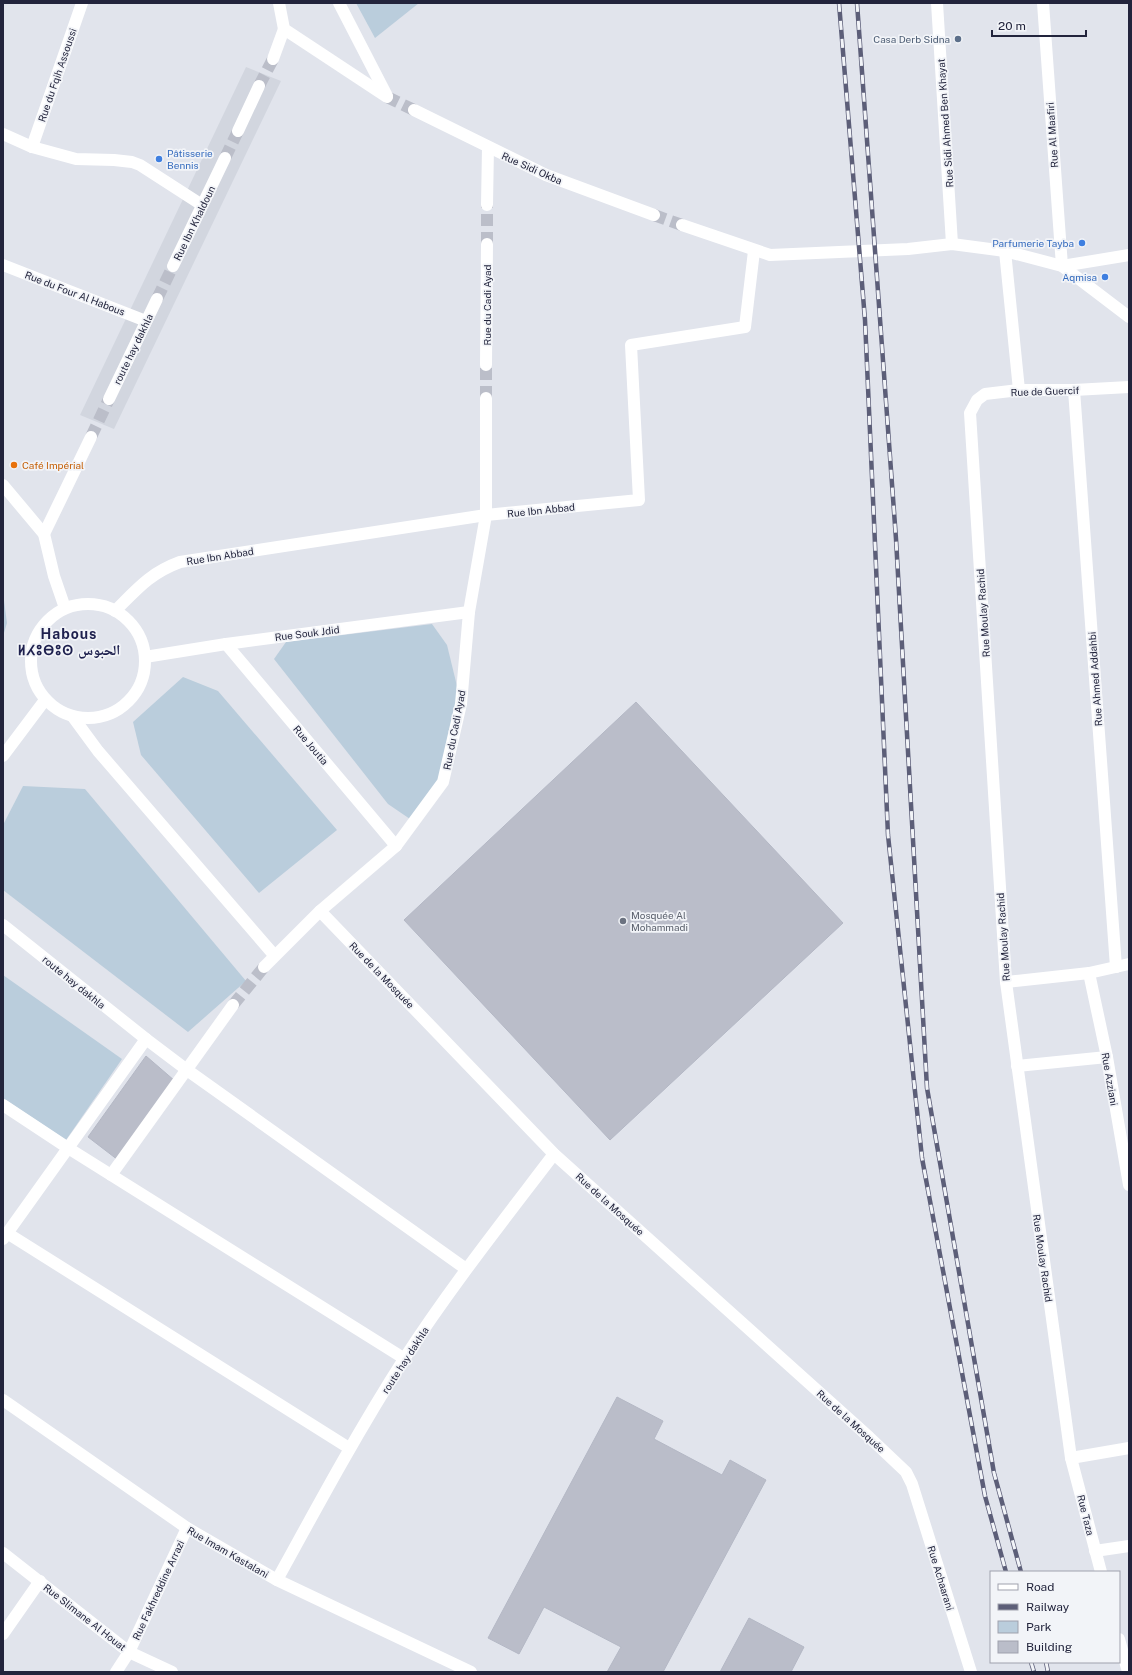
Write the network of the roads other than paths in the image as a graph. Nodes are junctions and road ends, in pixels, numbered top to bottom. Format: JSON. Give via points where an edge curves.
{"nodes":[{"id":1,"x":82,"y":3,"type":"edge"},
{"id":2,"x":279,"y":3,"type":"edge"},
{"id":3,"x":339,"y":3,"type":"edge"},
{"id":4,"x":937,"y":3,"type":"edge"},
{"id":5,"x":1043,"y":3,"type":"edge"},
{"id":6,"x":284,"y":29,"type":"junction"},
{"id":7,"x":273,"y":59,"type":"tunnel mouth"},
{"id":8,"x":259,"y":86,"type":"tunnel mouth"},
{"id":9,"x":414,"y":110,"type":"tunnel mouth"},
{"id":10,"x":238,"y":131,"type":"tunnel mouth"},
{"id":11,"x":3,"y":134,"type":"edge"},
{"id":12,"x":32,"y":147,"type":"junction"},
{"id":13,"x":488,"y":147,"type":"junction"},
{"id":14,"x":225,"y":158,"type":"tunnel mouth"},
{"id":15,"x":202,"y":205,"type":"junction"},
{"id":16,"x":487,"y":205,"type":"tunnel mouth"},
{"id":17,"x":654,"y":215,"type":"tunnel mouth"},
{"id":18,"x":682,"y":225,"type":"tunnel mouth"},
{"id":19,"x":487,"y":244,"type":"tunnel mouth"},
{"id":20,"x":952,"y":244,"type":"junction"},
{"id":21,"x":754,"y":250,"type":"junction"},
{"id":22,"x":1006,"y":250,"type":"junction"},
{"id":23,"x":1129,"y":255,"type":"edge"},
{"id":24,"x":3,"y":265,"type":"edge"},
{"id":25,"x":173,"y":266,"type":"tunnel mouth"},
{"id":26,"x":1062,"y":266,"type":"junction"},
{"id":27,"x":157,"y":299,"type":"tunnel mouth"},
{"id":28,"x":1129,"y":317,"type":"edge"},
{"id":29,"x":146,"y":321,"type":"junction"},
{"id":30,"x":486,"y":365,"type":"tunnel mouth"},
{"id":31,"x":1129,"y":387,"type":"edge"},
{"id":32,"x":1019,"y":390,"type":"junction"},
{"id":33,"x":1074,"y":390,"type":"junction"},
{"id":34,"x":486,"y":398,"type":"tunnel mouth"},
{"id":35,"x":109,"y":399,"type":"tunnel mouth"},
{"id":36,"x":970,"y":412,"type":"joint"},
{"id":37,"x":90,"y":437,"type":"tunnel mouth"},
{"id":38,"x":3,"y":485,"type":"edge"},
{"id":39,"x":486,"y":516,"type":"junction"},
{"id":40,"x":44,"y":534,"type":"junction"},
{"id":41,"x":65,"y":608,"type":"junction"},
{"id":42,"x":115,"y":611,"type":"junction"},
{"id":43,"x":470,"y":612,"type":"junction"},
{"id":44,"x":226,"y":644,"type":"junction"},
{"id":45,"x":145,"y":657,"type":"junction"},
{"id":46,"x":45,"y":700,"type":"junction"},
{"id":47,"x":73,"y":716,"type":"junction"},
{"id":48,"x":3,"y":756,"type":"edge"},
{"id":49,"x":396,"y":846,"type":"junction"},
{"id":50,"x":320,"y":912,"type":"junction"},
{"id":51,"x":3,"y":925,"type":"edge"},
{"id":52,"x":274,"y":956,"type":"junction"},
{"id":53,"x":1129,"y":964,"type":"edge"},
{"id":54,"x":264,"y":967,"type":"tunnel mouth"},
{"id":55,"x":1116,"y":967,"type":"junction"},
{"id":56,"x":1089,"y":973,"type":"junction"},
{"id":57,"x":1006,"y":982,"type":"junction"},
{"id":58,"x":233,"y":1005,"type":"tunnel mouth"},
{"id":59,"x":146,"y":1039,"type":"junction"},
{"id":60,"x":1107,"y":1057,"type":"junction"},
{"id":61,"x":1017,"y":1066,"type":"junction"},
{"id":62,"x":187,"y":1070,"type":"junction"},
{"id":63,"x":3,"y":1105,"type":"edge"},
{"id":64,"x":68,"y":1148,"type":"junction"},
{"id":65,"x":554,"y":1154,"type":"junction"},
{"id":66,"x":111,"y":1175,"type":"junction"},
{"id":67,"x":1129,"y":1185,"type":"edge"},
{"id":68,"x":5,"y":1236,"type":"edge"},
{"id":69,"x":466,"y":1269,"type":"junction"},
{"id":70,"x":405,"y":1359,"type":"junction"},
{"id":71,"x":3,"y":1400,"type":"edge"},
{"id":72,"x":349,"y":1448,"type":"junction"},
{"id":73,"x":1129,"y":1448,"type":"edge"},
{"id":74,"x":1071,"y":1458,"type":"junction"},
{"id":75,"x":912,"y":1484,"type":"joint"},
{"id":76,"x":187,"y":1528,"type":"junction"},
{"id":77,"x":1129,"y":1546,"type":"edge"},
{"id":78,"x":1095,"y":1551,"type":"junction"},
{"id":79,"x":3,"y":1553,"type":"edge"},
{"id":80,"x":1101,"y":1571,"type":"edge"},
{"id":81,"x":277,"y":1580,"type":"junction"},
{"id":82,"x":40,"y":1581,"type":"junction"},
{"id":83,"x":3,"y":1634,"type":"edge"},
{"id":84,"x":1120,"y":1643,"type":"edge"},
{"id":85,"x":129,"y":1652,"type":"junction"},
{"id":86,"x":116,"y":1672,"type":"edge"},
{"id":87,"x":172,"y":1672,"type":"edge"},
{"id":88,"x":471,"y":1672,"type":"edge"},
{"id":89,"x":971,"y":1672,"type":"edge"},
{"id":90,"x":1128,"y":1672,"type":"edge"}],
"edges":[{"from":1,"to":12,"type":"street","name":"Rue du Fqih Assoussi"},
{"from":2,"to":6,"type":"street"},
{"from":3,"to":6,"type":"street","via":[[387,97]]},
{"from":4,"to":20,"type":"street","name":"Rue Sidi Ahmed Ben Khayat"},
{"from":5,"to":26,"type":"street","name":"Rue Al Maafiri"},
{"from":6,"to":7,"type":"street"},
{"from":8,"to":10,"type":"street"},
{"from":9,"to":13,"type":"street","name":"Rue Sidi Okba"},
{"from":11,"to":12,"type":"street"},
{"from":12,"to":15,"type":"street","via":[[76,159],[132,162]]},
{"from":13,"to":16,"type":"street"},
{"from":13,"to":17,"type":"street","name":"Rue Sidi Okba","via":[[546,175]]},
{"from":14,"to":15,"type":"street","name":"Rue Ibn Khaldoun"},
{"from":15,"to":25,"type":"street","name":"Rue Ibn Khaldoun"},
{"from":18,"to":21,"type":"street"},
{"from":19,"to":30,"type":"street","name":"Rue du Cadi Ayad"},
{"from":20,"to":21,"type":"street","via":[[908,249],[770,255]]},
{"from":20,"to":22,"type":"street"},
{"from":21,"to":39,"type":"street","name":"Rue Ibn Abbad","via":[[745,327],[631,345],[639,500]]},
{"from":22,"to":26,"type":"street"},
{"from":22,"to":32,"type":"street"},
{"from":23,"to":26,"type":"street"},
{"from":24,"to":29,"type":"street","name":"Rue du Four Al Habous"},
{"from":26,"to":28,"type":"street"},
{"from":27,"to":29,"type":"street","name":"route hay dakhla"},
{"from":29,"to":35,"type":"street","name":"route hay dakhla"},
{"from":31,"to":33,"type":"street","name":"Rue de Guercif"},
{"from":32,"to":33,"type":"street","name":"Rue de Guercif"},
{"from":32,"to":36,"type":"street","name":"Rue de Guercif","via":[[985,394],[977,400]]},
{"from":33,"to":55,"type":"street","name":"Rue Ahmed Addahbi"},
{"from":34,"to":39,"type":"street","name":"Rue du Cadi Ayad"},
{"from":36,"to":57,"type":"street","name":"Rue Moulay Rachid"},
{"from":37,"to":40,"type":"street"},
{"from":38,"to":40,"type":"street"},
{"from":39,"to":42,"type":"street","name":"Rue Ibn Abbad","via":[[180,562],[165,567],[151,576]]},
{"from":39,"to":43,"type":"street","name":"Rue du Cadi Ayad"},
{"from":40,"to":41,"type":"street"},
{"from":41,"to":42,"type":"street","via":[[88,604]]},
{"from":41,"to":46,"type":"street","via":[[53,615],[44,625],[36,636],[30,656],[32,676]]},
{"from":42,"to":45,"type":"street","via":[[134,627]]},
{"from":43,"to":44,"type":"street","name":"Rue Souk Jdid"},
{"from":43,"to":49,"type":"street","name":"Rue du Cadi Ayad","via":[[460,704],[444,782]]},
{"from":44,"to":45,"type":"street","name":"Rue Souk Jdid"},
{"from":44,"to":49,"type":"street","name":"Rue Joutia"},
{"from":45,"to":47,"type":"street","via":[[136,692],[124,705],[97,718]]},
{"from":46,"to":47,"type":"street","via":[[53,707]]},
{"from":46,"to":48,"type":"street"},
{"from":47,"to":52,"type":"street","via":[[98,752]]},
{"from":49,"to":50,"type":"street","name":"Rue du Cadi Ayad"},
{"from":50,"to":52,"type":"street","name":"Rue du Cadi Ayad"},
{"from":50,"to":65,"type":"street","name":"Rue de la Mosquée"},
{"from":51,"to":59,"type":"street","name":"route hay dakhla"},
{"from":52,"to":54,"type":"street","name":"Rue du Cadi Ayad"},
{"from":53,"to":55,"type":"street"},
{"from":55,"to":56,"type":"street"},
{"from":56,"to":57,"type":"street"},
{"from":56,"to":60,"type":"street","name":"Rue Azziani"},
{"from":57,"to":61,"type":"street","name":"Rue Moulay Rachid"},
{"from":58,"to":62,"type":"street"},
{"from":59,"to":62,"type":"street","name":"route hay dakhla"},
{"from":59,"to":64,"type":"street"},
{"from":60,"to":61,"type":"street"},
{"from":60,"to":67,"type":"street","name":"Rue Azziani"},
{"from":61,"to":74,"type":"street","name":"Rue Moulay Rachid"},
{"from":62,"to":66,"type":"street"},
{"from":62,"to":69,"type":"street","name":"route hay dakhla"},
{"from":63,"to":64,"type":"street"},
{"from":64,"to":66,"type":"street"},
{"from":64,"to":68,"type":"street"},
{"from":65,"to":69,"type":"street","name":"route hay dakhla"},
{"from":65,"to":75,"type":"street","name":"Rue de la Mosquée","via":[[896,1462],[906,1472]]},
{"from":66,"to":70,"type":"street"},
{"from":68,"to":72,"type":"street"},
{"from":69,"to":70,"type":"street","name":"route hay dakhla"},
{"from":70,"to":72,"type":"street","name":"route hay dakhla"},
{"from":71,"to":76,"type":"street","name":"Rue Imam Kastalani"},
{"from":72,"to":81,"type":"street","name":"route hay dakhla"},
{"from":73,"to":74,"type":"street"},
{"from":74,"to":78,"type":"street","name":"Rue Taza"},
{"from":75,"to":89,"type":"street","name":"Rue Achaarani"},
{"from":76,"to":81,"type":"street","name":"Rue Imam Kastalani"},
{"from":76,"to":85,"type":"street","name":"Rue Fakhreddine Arrazi"},
{"from":77,"to":78,"type":"street"},
{"from":78,"to":80,"type":"street","name":"Rue Taza"},
{"from":79,"to":82,"type":"street","name":"Rue Slimane Al Houat"},
{"from":81,"to":88,"type":"street","name":"Rue Imam Kastalani"},
{"from":82,"to":83,"type":"street"},
{"from":82,"to":85,"type":"street","name":"Rue Slimane Al Houat"},
{"from":84,"to":90,"type":"street"},
{"from":85,"to":86,"type":"street","name":"Rue Fakhreddine Arrazi"},
{"from":85,"to":87,"type":"street","name":"Rue Slimane Al Houat"}]}
